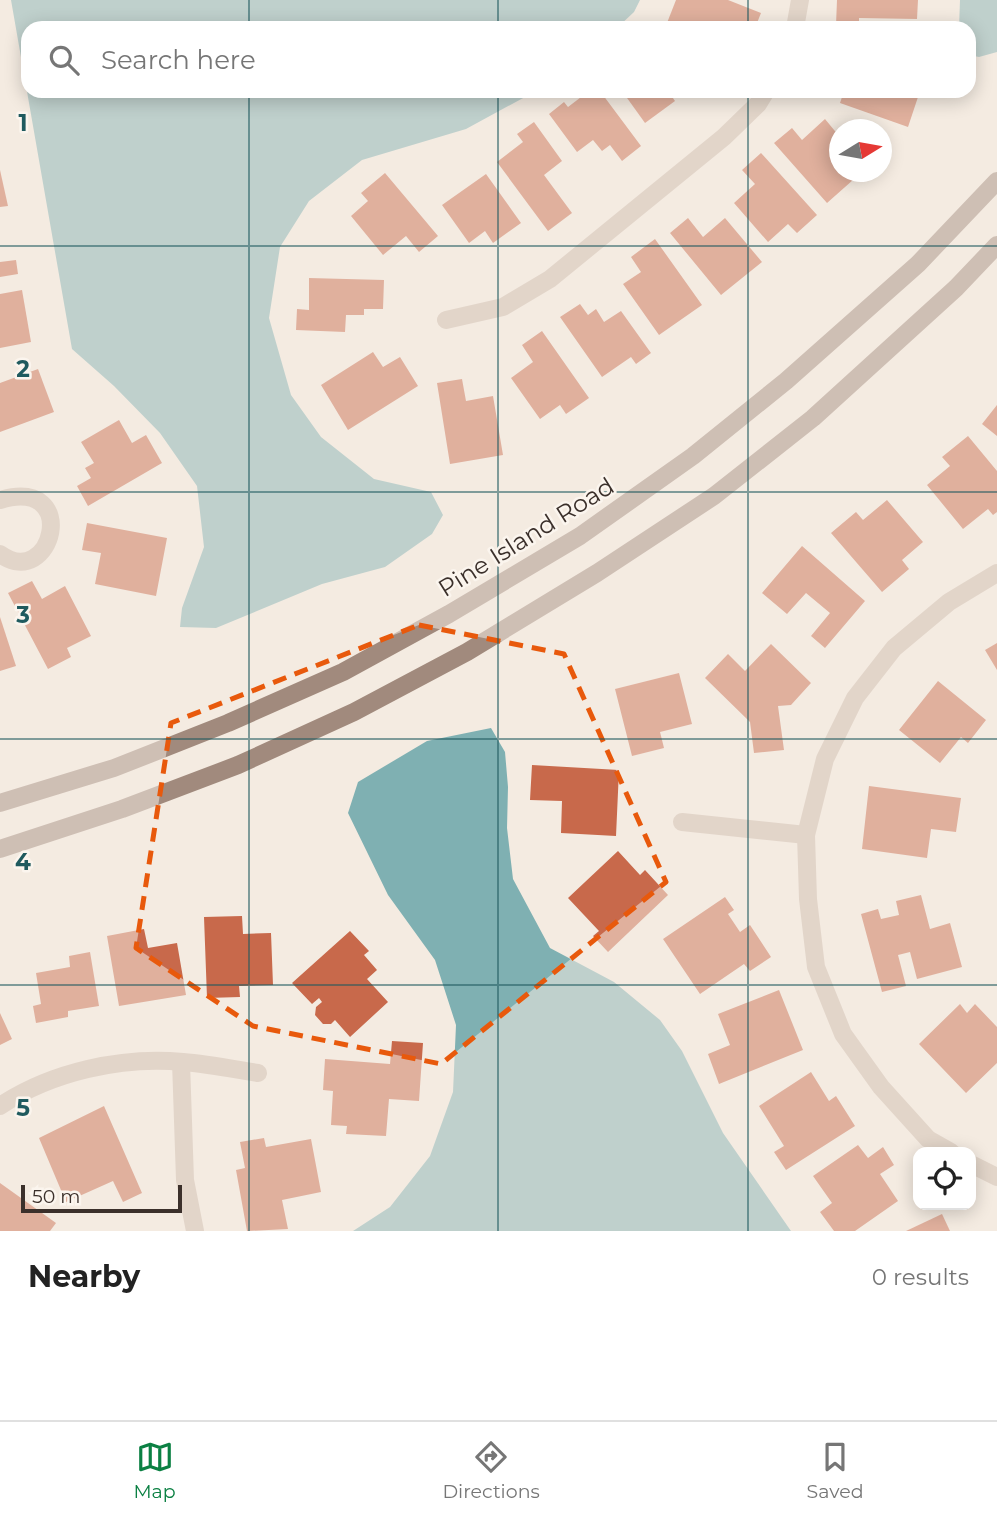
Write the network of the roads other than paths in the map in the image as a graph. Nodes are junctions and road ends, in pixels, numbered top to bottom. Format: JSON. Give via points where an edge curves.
{"nodes":[{"id":1,"x":800,"y":0,"type":"edge"},
{"id":2,"x":796,"y":21,"type":"edge"},
{"id":3,"x":762,"y":98,"type":"edge"},
{"id":4,"x":997,"y":181,"type":"edge"},
{"id":5,"x":997,"y":246,"type":"edge"},
{"id":6,"x":446,"y":320,"type":"dead end"},
{"id":7,"x":0,"y":500,"type":"edge"},
{"id":8,"x":0,"y":554,"type":"edge"},
{"id":9,"x":997,"y":573,"type":"edge"},
{"id":10,"x":0,"y":803,"type":"edge"},
{"id":11,"x":682,"y":822,"type":"dead end"},
{"id":12,"x":806,"y":835,"type":"junction"},
{"id":13,"x":0,"y":849,"type":"edge"},
{"id":14,"x":181,"y":1062,"type":"junction"},
{"id":15,"x":258,"y":1073,"type":"dead end"},
{"id":16,"x":0,"y":1106,"type":"edge"},
{"id":17,"x":942,"y":1147,"type":"edge"},
{"id":18,"x":976,"y":1166,"type":"edge"},
{"id":19,"x":997,"y":1177,"type":"edge"},
{"id":20,"x":195,"y":1231,"type":"edge"}],
"edges":[{"from":1,"to":2,"type":"street"},
{"from":3,"to":6,"type":"street","via":[[724,137],[550,279],[503,307]]},
{"from":4,"to":10,"type":"main road","name":"Pine Island Road","via":[[918,264],[786,382],[694,456],[580,536],[343,672],[114,768]]},
{"from":5,"to":13,"type":"main road","via":[[813,418],[714,496],[467,652],[354,712],[238,765]]},
{"from":7,"to":8,"type":"street","via":[[31,497],[46,510],[52,528],[50,539],[36,556],[14,560]]},
{"from":9,"to":12,"type":"street","via":[[948,602],[894,648],[855,698],[825,759]]},
{"from":11,"to":12,"type":"street"},
{"from":12,"to":17,"type":"street","via":[[816,967],[843,1034],[881,1087],[928,1139]]},
{"from":14,"to":15,"type":"street"},
{"from":14,"to":16,"type":"street","via":[[125,1063],[71,1072]]},
{"from":14,"to":20,"type":"street","via":[[185,1180]]},
{"from":18,"to":19,"type":"street"}]}
